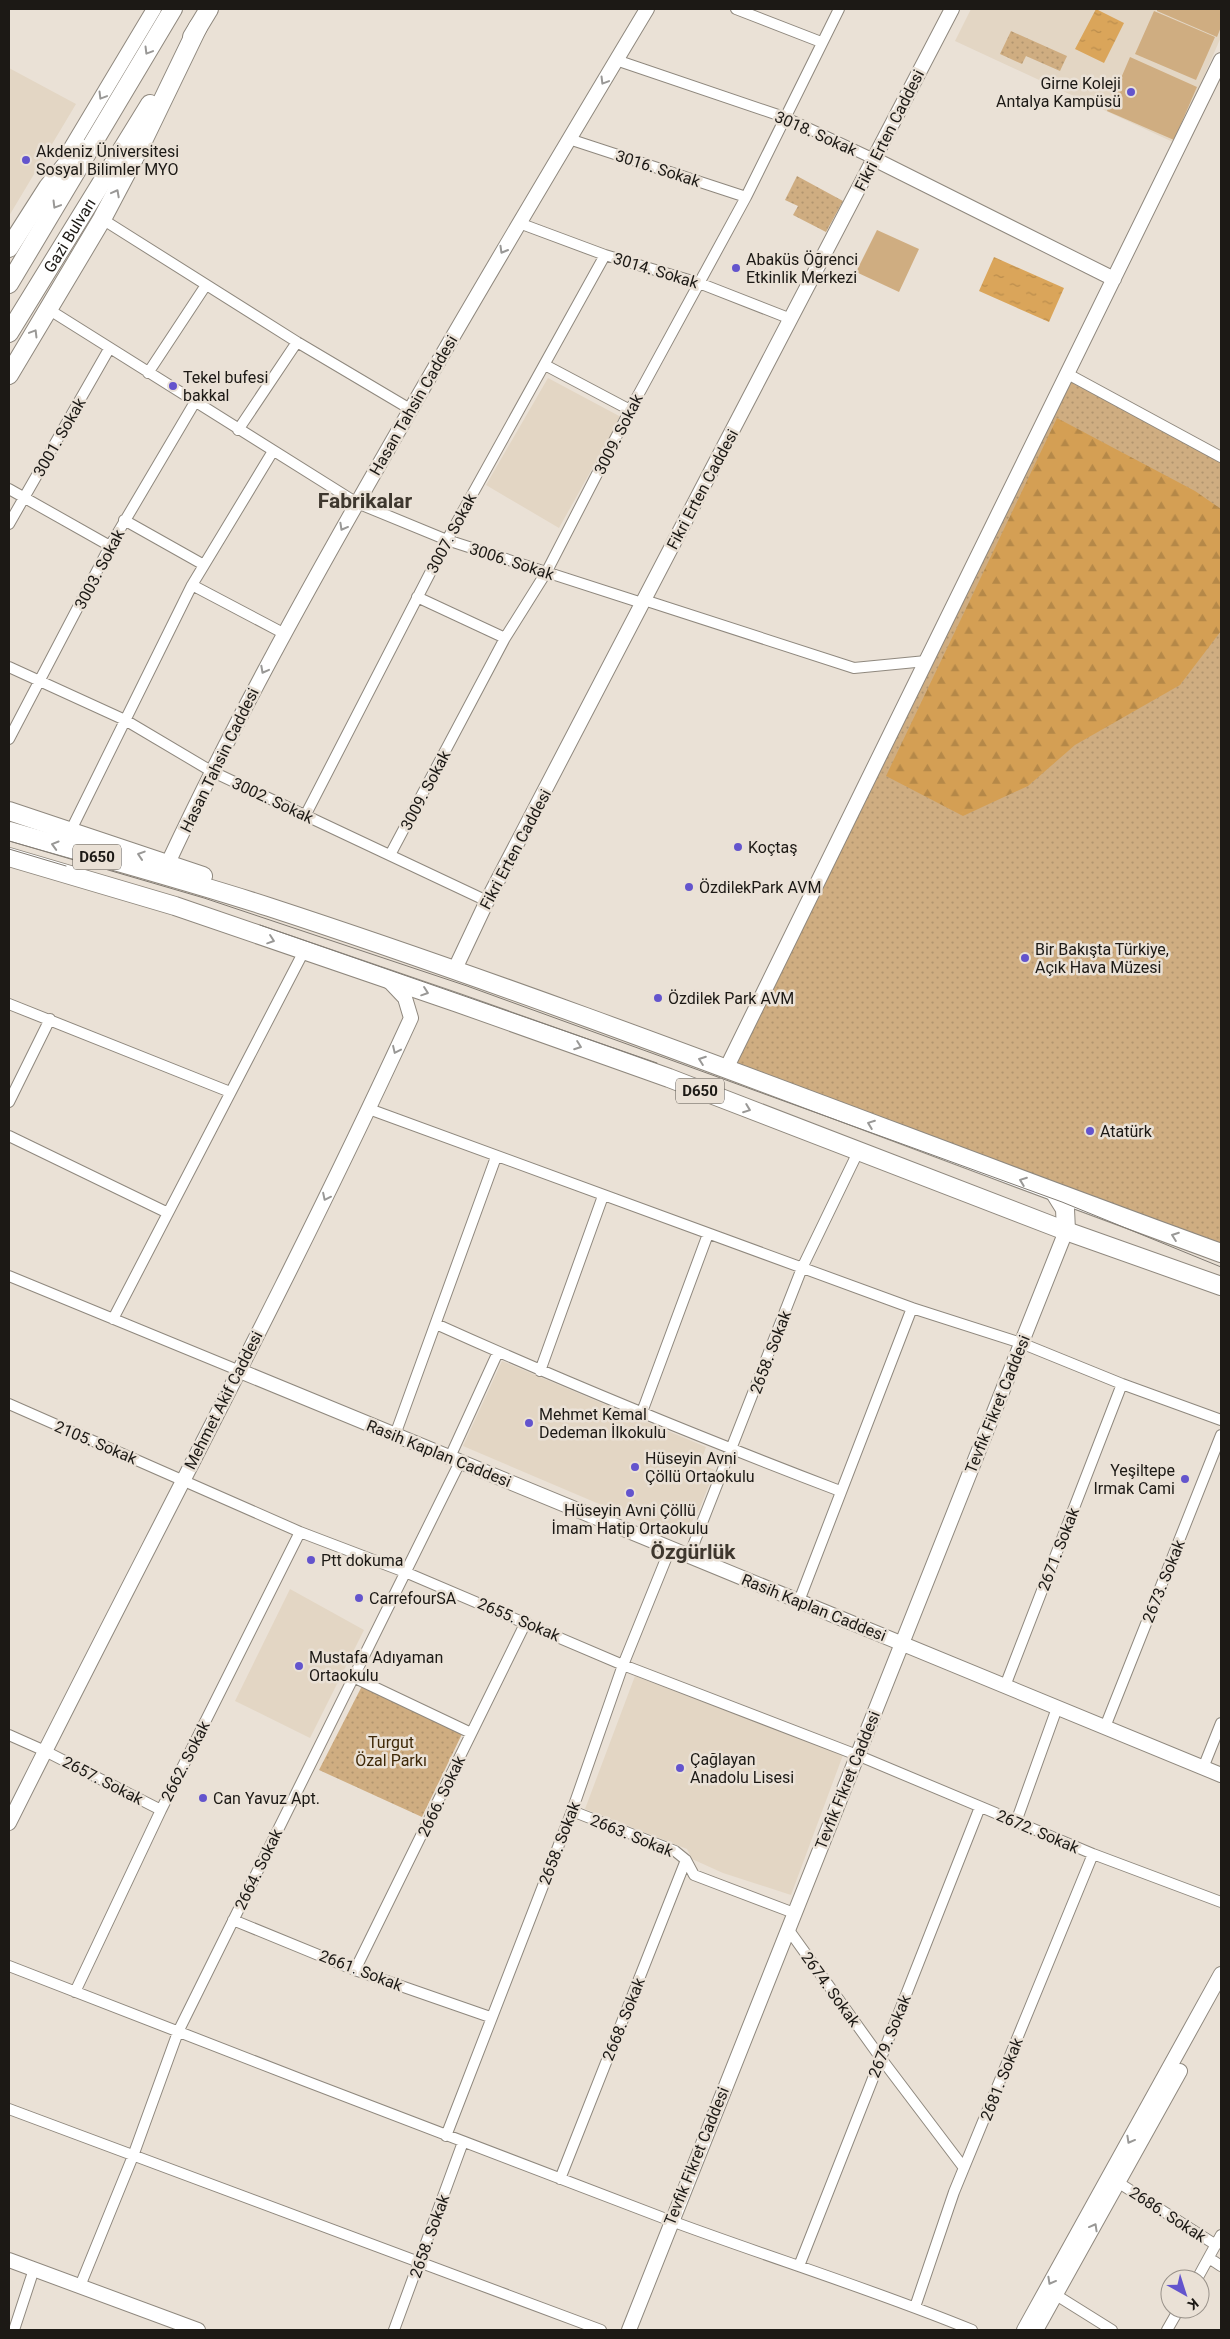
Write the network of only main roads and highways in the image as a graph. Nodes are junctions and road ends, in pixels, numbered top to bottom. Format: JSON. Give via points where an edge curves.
{"nodes":[{"id":1,"x":173,"y":9,"type":"edge"},
{"id":2,"x":209,"y":9,"type":"edge"},
{"id":3,"x":198,"y":26,"type":"junction"},
{"id":4,"x":120,"y":99,"type":"junction"},
{"id":5,"x":9,"y":248,"type":"edge"},
{"id":6,"x":9,"y":284,"type":"edge"},
{"id":7,"x":9,"y":333,"type":"edge"},
{"id":8,"x":9,"y":375,"type":"edge"},
{"id":9,"x":9,"y":811,"type":"edge"},
{"id":10,"x":9,"y":831,"type":"edge"},
{"id":11,"x":9,"y":857,"type":"edge"},
{"id":12,"x":9,"y":865,"type":"edge"},
{"id":13,"x":267,"y":906,"type":"junction"},
{"id":14,"x":238,"y":929,"type":"junction"},
{"id":15,"x":1055,"y":1193,"type":"junction"},
{"id":16,"x":1066,"y":1231,"type":"junction"},
{"id":17,"x":1221,"y":1253,"type":"edge"},
{"id":18,"x":1221,"y":1286,"type":"edge"}],
"edges":[{"from":1,"to":4,"type":"highway","name":"Gazi Bulvarı","one_way":true},
{"from":2,"to":3,"type":"highway","name":"Gazi Bulvarı"},
{"from":3,"to":7,"type":"highway","name":"Gazi Bulvarı"},
{"from":8,"to":3,"type":"highway","one_way":true,"via":[[102,219]]},
{"from":4,"to":5,"type":"highway","via":[[48,187]]},
{"from":4,"to":6,"type":"highway","name":"Gazi Bulvarı","one_way":true},
{"from":13,"to":9,"type":"highway","one_way":true,"via":[[168,863]]},
{"from":13,"to":10,"type":"highway","number":"D650","one_way":true},
{"from":11,"to":14,"type":"highway","number":"D650","via":[[176,906]]},
{"from":12,"to":14,"type":"highway","via":[[178,917]]},
{"from":15,"to":13,"type":"highway","number":"D650","one_way":true,"via":[[726,1069]]},
{"from":14,"to":16,"type":"highway","number":"D650","one_way":true,"via":[[669,1078]]},
{"from":15,"to":16,"type":"highway","via":[[1065,1210]]},
{"from":17,"to":15,"type":"highway","number":"D650","one_way":true},
{"from":16,"to":18,"type":"highway","number":"D650"}]}
